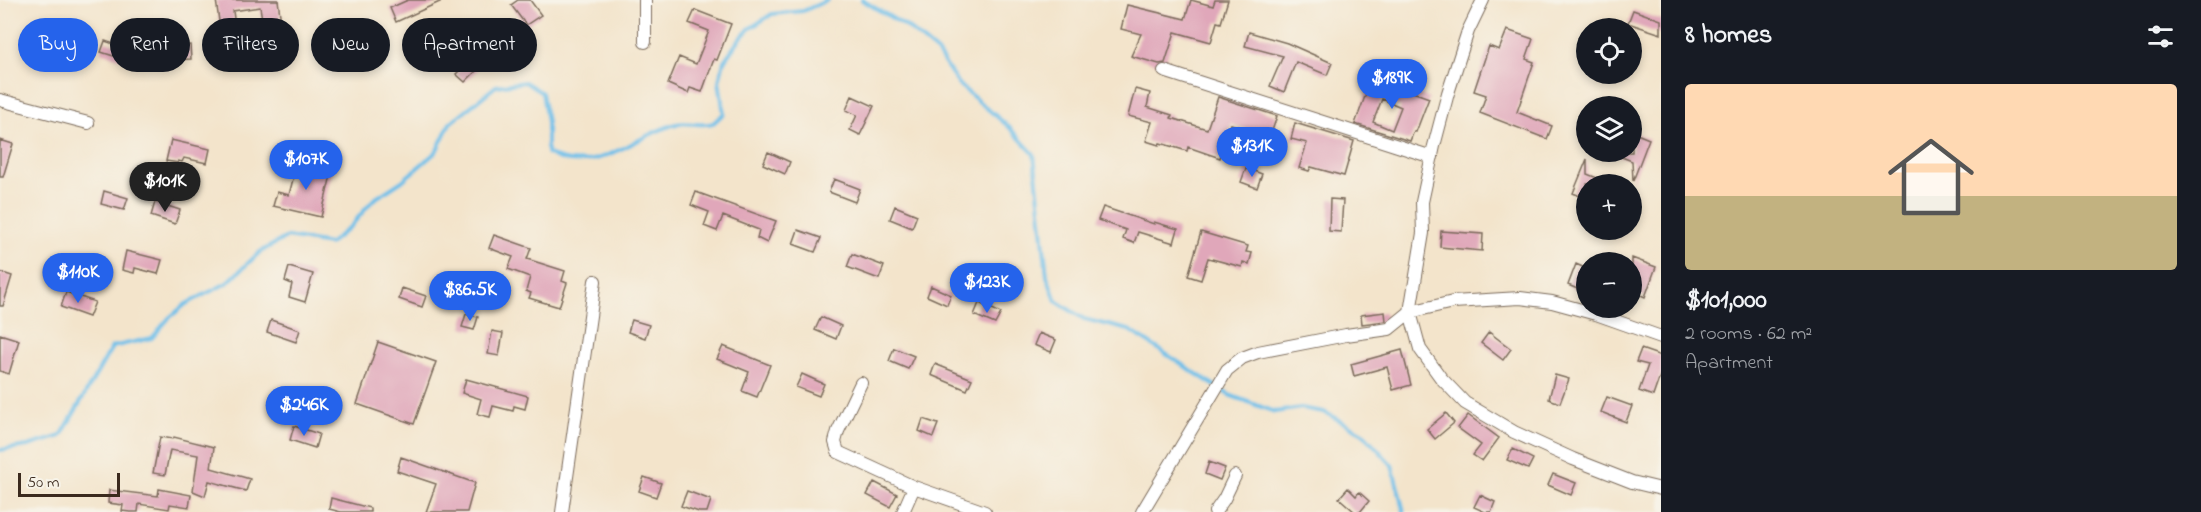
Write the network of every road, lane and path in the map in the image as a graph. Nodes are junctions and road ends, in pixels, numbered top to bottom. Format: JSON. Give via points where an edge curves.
{"nodes":[{"id":1,"x":645,"y":0,"type":"edge"},
{"id":2,"x":1483,"y":0,"type":"edge"},
{"id":3,"x":645,"y":42,"type":"dead end"},
{"id":4,"x":1164,"y":71,"type":"dead end"},
{"id":5,"x":0,"y":100,"type":"edge"},
{"id":6,"x":88,"y":123,"type":"dead end"},
{"id":7,"x":1431,"y":157,"type":"junction"},
{"id":8,"x":595,"y":281,"type":"dead end"},
{"id":9,"x":1410,"y":312,"type":"junction"},
{"id":10,"x":1661,"y":337,"type":"edge"},
{"id":11,"x":861,"y":383,"type":"dead end"},
{"id":12,"x":1234,"y":476,"type":"dead end"},
{"id":13,"x":914,"y":487,"type":"junction"},
{"id":14,"x":1661,"y":489,"type":"edge"},
{"id":15,"x":565,"y":511,"type":"edge"},
{"id":16,"x":903,"y":512,"type":"edge"},
{"id":17,"x":985,"y":512,"type":"edge"},
{"id":18,"x":1142,"y":512,"type":"edge"},
{"id":19,"x":1215,"y":512,"type":"edge"}],
"edges":[{"from":1,"to":3,"type":"street"},
{"from":2,"to":7,"type":"street","via":[[1468,31]]},
{"from":4,"to":7,"type":"street"},
{"from":5,"to":6,"type":"street"},
{"from":7,"to":9,"type":"street"},
{"from":8,"to":15,"type":"street"},
{"from":9,"to":10,"type":"street","via":[[1454,302],[1520,298],[1596,314]]},
{"from":9,"to":14,"type":"street","via":[[1420,349],[1464,403],[1514,432],[1574,459]]},
{"from":9,"to":18,"type":"street","via":[[1389,330],[1346,335],[1242,358],[1227,370]]},
{"from":11,"to":13,"type":"street","via":[[838,431],[838,452]]},
{"from":12,"to":19,"type":"street"},
{"from":13,"to":16,"type":"street"},
{"from":13,"to":17,"type":"street"}]}
